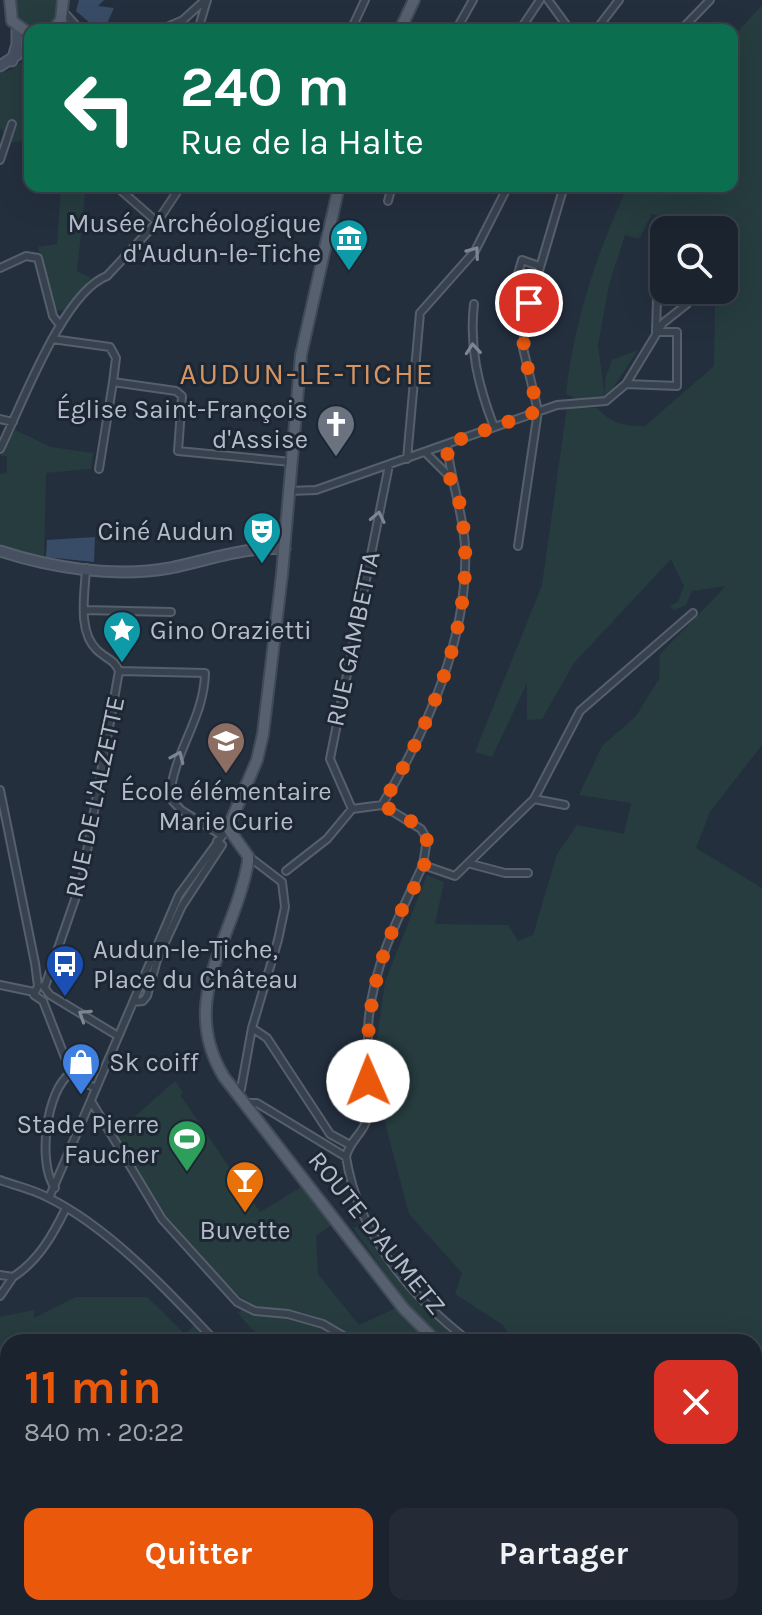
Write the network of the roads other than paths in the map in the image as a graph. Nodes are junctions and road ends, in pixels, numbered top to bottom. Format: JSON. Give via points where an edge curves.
{"nodes":[{"id":1,"x":10,"y":0,"type":"edge"},
{"id":2,"x":63,"y":0,"type":"edge"},
{"id":3,"x":206,"y":0,"type":"edge"},
{"id":4,"x":365,"y":0,"type":"edge"},
{"id":5,"x":414,"y":0,"type":"edge"},
{"id":6,"x":473,"y":0,"type":"edge"},
{"id":7,"x":540,"y":0,"type":"edge"},
{"id":8,"x":548,"y":0,"type":"edge"},
{"id":9,"x":619,"y":0,"type":"edge"},
{"id":10,"x":710,"y":0,"type":"edge"},
{"id":11,"x":64,"y":12,"type":"junction"},
{"id":12,"x":5,"y":14,"type":"edge"},
{"id":13,"x":184,"y":19,"type":"junction"},
{"id":14,"x":57,"y":24,"type":"edge"},
{"id":15,"x":75,"y":24,"type":"edge"},
{"id":16,"x":173,"y":24,"type":"edge"},
{"id":17,"x":183,"y":24,"type":"edge"},
{"id":18,"x":196,"y":24,"type":"edge"},
{"id":19,"x":199,"y":24,"type":"edge"},
{"id":20,"x":354,"y":24,"type":"edge"},
{"id":21,"x":403,"y":24,"type":"edge"},
{"id":22,"x":459,"y":24,"type":"edge"},
{"id":23,"x":524,"y":24,"type":"edge"},
{"id":24,"x":566,"y":24,"type":"edge"},
{"id":25,"x":601,"y":24,"type":"edge"},
{"id":26,"x":687,"y":24,"type":"edge"},
{"id":27,"x":17,"y":27,"type":"junction"},
{"id":28,"x":24,"y":31,"type":"edge"},
{"id":29,"x":24,"y":51,"type":"edge"},
{"id":30,"x":12,"y":61,"type":"junction"},
{"id":31,"x":0,"y":66,"type":"edge"},
{"id":32,"x":12,"y":124,"type":"dead end"},
{"id":33,"x":0,"y":160,"type":"edge"},
{"id":34,"x":123,"y":192,"type":"edge"},
{"id":35,"x":177,"y":192,"type":"edge"},
{"id":36,"x":338,"y":192,"type":"edge"},
{"id":37,"x":390,"y":192,"type":"edge"},
{"id":38,"x":505,"y":192,"type":"edge"},
{"id":39,"x":562,"y":192,"type":"edge"},
{"id":40,"x":388,"y":201,"type":"dead end"},
{"id":41,"x":157,"y":222,"type":"junction"},
{"id":42,"x":539,"y":266,"type":"junction"},
{"id":43,"x":0,"y":268,"type":"edge"},
{"id":44,"x":529,"y":303,"type":"junction"},
{"id":45,"x":474,"y":304,"type":"dead end"},
{"id":46,"x":657,"y":304,"type":"edge"},
{"id":47,"x":687,"y":304,"type":"edge"},
{"id":48,"x":59,"y":324,"type":"junction"},
{"id":49,"x":656,"y":332,"type":"junction"},
{"id":50,"x":52,"y":339,"type":"junction"},
{"id":51,"x":113,"y":382,"type":"junction"},
{"id":52,"x":626,"y":384,"type":"junction"},
{"id":53,"x":538,"y":411,"type":"junction"},
{"id":54,"x":0,"y":419,"type":"edge"},
{"id":55,"x":13,"y":422,"type":"junction"},
{"id":56,"x":494,"y":427,"type":"junction"},
{"id":57,"x":447,"y":444,"type":"junction"},
{"id":58,"x":0,"y":449,"type":"edge"},
{"id":59,"x":425,"y":452,"type":"junction"},
{"id":60,"x":407,"y":459,"type":"junction"},
{"id":61,"x":291,"y":462,"type":"junction"},
{"id":62,"x":389,"y":465,"type":"junction"},
{"id":63,"x":99,"y":469,"type":"dead end"},
{"id":64,"x":449,"y":476,"type":"junction"},
{"id":65,"x":289,"y":491,"type":"junction"},
{"id":66,"x":518,"y":546,"type":"dead end"},
{"id":67,"x":285,"y":549,"type":"junction"},
{"id":68,"x":0,"y":551,"type":"edge"},
{"id":69,"x":86,"y":568,"type":"junction"},
{"id":70,"x":84,"y":610,"type":"junction"},
{"id":71,"x":171,"y":612,"type":"dead end"},
{"id":72,"x":693,"y":613,"type":"dead end"},
{"id":73,"x":119,"y":671,"type":"junction"},
{"id":74,"x":0,"y":790,"type":"edge"},
{"id":75,"x":534,"y":799,"type":"junction"},
{"id":76,"x":382,"y":805,"type":"junction"},
{"id":77,"x":565,"y":805,"type":"dead end"},
{"id":78,"x":352,"y":809,"type":"junction"},
{"id":79,"x":222,"y":837,"type":"junction"},
{"id":80,"x":248,"y":856,"type":"junction"},
{"id":81,"x":471,"y":864,"type":"junction"},
{"id":82,"x":423,"y":865,"type":"junction"},
{"id":83,"x":286,"y":871,"type":"junction"},
{"id":84,"x":528,"y":873,"type":"dead end"},
{"id":85,"x":277,"y":874,"type":"junction"},
{"id":86,"x":282,"y":882,"type":"junction"},
{"id":87,"x":0,"y":985,"type":"edge"},
{"id":88,"x":39,"y":988,"type":"junction"},
{"id":89,"x":50,"y":995,"type":"junction"},
{"id":90,"x":43,"y":1001,"type":"junction"},
{"id":91,"x":252,"y":1028,"type":"junction"},
{"id":92,"x":118,"y":1036,"type":"junction"},
{"id":93,"x":71,"y":1073,"type":"junction"},
{"id":94,"x":96,"y":1088,"type":"junction"},
{"id":95,"x":236,"y":1092,"type":"junction"},
{"id":96,"x":91,"y":1101,"type":"junction"},
{"id":97,"x":245,"y":1103,"type":"junction"},
{"id":98,"x":330,"y":1134,"type":"junction"},
{"id":99,"x":325,"y":1142,"type":"junction"},
{"id":100,"x":350,"y":1145,"type":"junction"},
{"id":101,"x":346,"y":1157,"type":"junction"},
{"id":102,"x":0,"y":1180,"type":"edge"},
{"id":103,"x":55,"y":1188,"type":"junction"},
{"id":104,"x":49,"y":1198,"type":"junction"},
{"id":105,"x":66,"y":1208,"type":"junction"},
{"id":106,"x":0,"y":1275,"type":"edge"},
{"id":107,"x":13,"y":1277,"type":"junction"},
{"id":108,"x":0,"y":1296,"type":"edge"},
{"id":109,"x":208,"y":1334,"type":"edge"},
{"id":110,"x":340,"y":1334,"type":"edge"},
{"id":111,"x":429,"y":1334,"type":"edge"},
{"id":112,"x":459,"y":1334,"type":"edge"}],
"edges":[{"from":1,"to":12,"type":"main road"},
{"from":2,"to":11,"type":"main road"},
{"from":3,"to":13,"type":"street"},
{"from":3,"to":19,"type":"street"},
{"from":4,"to":20,"type":"street"},
{"from":5,"to":21,"type":"main road"},
{"from":6,"to":22,"type":"street"},
{"from":7,"to":23,"type":"street"},
{"from":8,"to":24,"type":"street"},
{"from":9,"to":25,"type":"street"},
{"from":10,"to":26,"type":"street"},
{"from":11,"to":14,"type":"main road"},
{"from":11,"to":15,"type":"street"},
{"from":12,"to":27,"type":"main road"},
{"from":13,"to":16,"type":"street"},
{"from":13,"to":17,"type":"street"},
{"from":13,"to":18,"type":"street","via":[[195,19]]},
{"from":27,"to":28,"type":"main road"},
{"from":27,"to":30,"type":"main road"},
{"from":29,"to":30,"type":"main road"},
{"from":30,"to":31,"type":"main road"},
{"from":32,"to":33,"type":"street"},
{"from":34,"to":41,"type":"street"},
{"from":35,"to":41,"type":"street"},
{"from":36,"to":61,"type":"main road","via":[[302,343]]},
{"from":37,"to":40,"type":"street"},
{"from":60,"to":38,"type":"street","one_way":true,"via":[[424,307],[475,251]]},
{"from":39,"to":42,"type":"street"},
{"from":41,"to":48,"type":"street"},
{"from":42,"to":44,"type":"street"},
{"from":42,"to":44,"type":"street","via":[[522,260],[511,298]]},
{"from":43,"to":48,"type":"street","via":[[26,256],[38,258]]},
{"from":44,"to":53,"type":"street","via":[[523,348]]},
{"from":56,"to":45,"type":"street","one_way":true,"via":[[473,353]]},
{"from":46,"to":49,"type":"street"},
{"from":47,"to":49,"type":"street"},
{"from":48,"to":50,"type":"street"},
{"from":49,"to":52,"type":"street"},
{"from":49,"to":52,"type":"street","via":[[677,332],[677,386]]},
{"from":50,"to":51,"type":"street","via":[[110,347],[116,358]]},
{"from":50,"to":55,"type":"street"},
{"from":51,"to":61,"type":"street","via":[[182,396],[178,451]]},
{"from":51,"to":63,"type":"street"},
{"from":52,"to":53,"type":"street","via":[[606,401]]},
{"from":53,"to":56,"type":"street"},
{"from":53,"to":66,"type":"street"},
{"from":54,"to":55,"type":"street"},
{"from":55,"to":58,"type":"street"},
{"from":56,"to":57,"type":"street"},
{"from":57,"to":59,"type":"street"},
{"from":57,"to":64,"type":"street"},
{"from":59,"to":60,"type":"street"},
{"from":59,"to":64,"type":"street"},
{"from":60,"to":62,"type":"street"},
{"from":61,"to":65,"type":"main road"},
{"from":62,"to":65,"type":"street","via":[[316,490]]},
{"from":78,"to":62,"type":"street","name":"RUE GAMBETTA","one_way":true,"via":[[330,759]]},
{"from":64,"to":76,"type":"street","via":[[465,543],[465,589],[454,645],[430,712]]},
{"from":65,"to":67,"type":"main road"},
{"from":67,"to":69,"type":"main road","via":[[238,551],[142,571]]},
{"from":67,"to":79,"type":"main road","via":[[263,734],[257,760]]},
{"from":68,"to":69,"type":"main road","via":[[39,563]]},
{"from":69,"to":70,"type":"street","name":"RUE DE L'ALZETTE"},
{"from":70,"to":71,"type":"street"},
{"from":70,"to":73,"type":"street","name":"RUE DE L'ALZETTE","via":[[93,646]]},
{"from":72,"to":75,"type":"street","via":[[580,711]]},
{"from":79,"to":73,"type":"street","one_way":true,"via":[[170,798],[171,772],[199,710],[205,673]]},
{"from":73,"to":88,"type":"street","name":"RUE DE L'ALZETTE","via":[[82,879]]},
{"from":74,"to":88,"type":"street"},
{"from":75,"to":77,"type":"street"},
{"from":75,"to":81,"type":"street"},
{"from":76,"to":78,"type":"street"},
{"from":76,"to":82,"type":"street","via":[[421,829],[427,839]]},
{"from":78,"to":83,"type":"street","via":[[327,839]]},
{"from":79,"to":80,"type":"main road"},
{"from":79,"to":92,"type":"street","via":[[179,895]]},
{"from":80,"to":85,"type":"street"},
{"from":80,"to":95,"type":"main road","name":"ROUTE D'AUMETZ","via":[[205,1004],[207,1043]]},
{"from":81,"to":82,"type":"street","via":[[455,876]]},
{"from":81,"to":84,"type":"street"},
{"from":82,"to":100,"type":"street","via":[[374,982],[366,1050],[369,1111],[366,1125]]},
{"from":83,"to":85,"type":"street"},
{"from":83,"to":86,"type":"street","via":[[288,878]]},
{"from":85,"to":86,"type":"street"},
{"from":86,"to":91,"type":"street","via":[[285,907]]},
{"from":87,"to":88,"type":"street"},
{"from":88,"to":89,"type":"street"},
{"from":88,"to":90,"type":"street","via":[[37,1000]]},
{"from":89,"to":90,"type":"street"},
{"from":92,"to":89,"type":"street","one_way":true},
{"from":90,"to":93,"type":"street"},
{"from":91,"to":95,"type":"street","via":[[241,1089]]},
{"from":91,"to":98,"type":"street","via":[[267,1038]]},
{"from":92,"to":94,"type":"street"},
{"from":93,"to":94,"type":"street"},
{"from":93,"to":103,"type":"street","via":[[58,1085],[47,1129],[47,1172]]},
{"from":94,"to":96,"type":"street"},
{"from":95,"to":97,"type":"main road","name":"ROUTE D'AUMETZ"},
{"from":96,"to":103,"type":"street"},
{"from":96,"to":110,"type":"street","via":[[162,1219],[237,1302],[255,1311],[323,1324]]},
{"from":97,"to":99,"type":"street","via":[[257,1103]]},
{"from":97,"to":111,"type":"main road","name":"ROUTE D'AUMETZ"},
{"from":98,"to":99,"type":"street"},
{"from":98,"to":100,"type":"street"},
{"from":99,"to":101,"type":"street"},
{"from":100,"to":101,"type":"street"},
{"from":101,"to":112,"type":"street","via":[[376,1245],[404,1282]]},
{"from":102,"to":104,"type":"street"},
{"from":103,"to":104,"type":"street"},
{"from":104,"to":105,"type":"street"},
{"from":105,"to":107,"type":"street","via":[[32,1262]]},
{"from":105,"to":109,"type":"street","via":[[168,1292]]},
{"from":106,"to":107,"type":"street"},
{"from":107,"to":108,"type":"street"}]}
